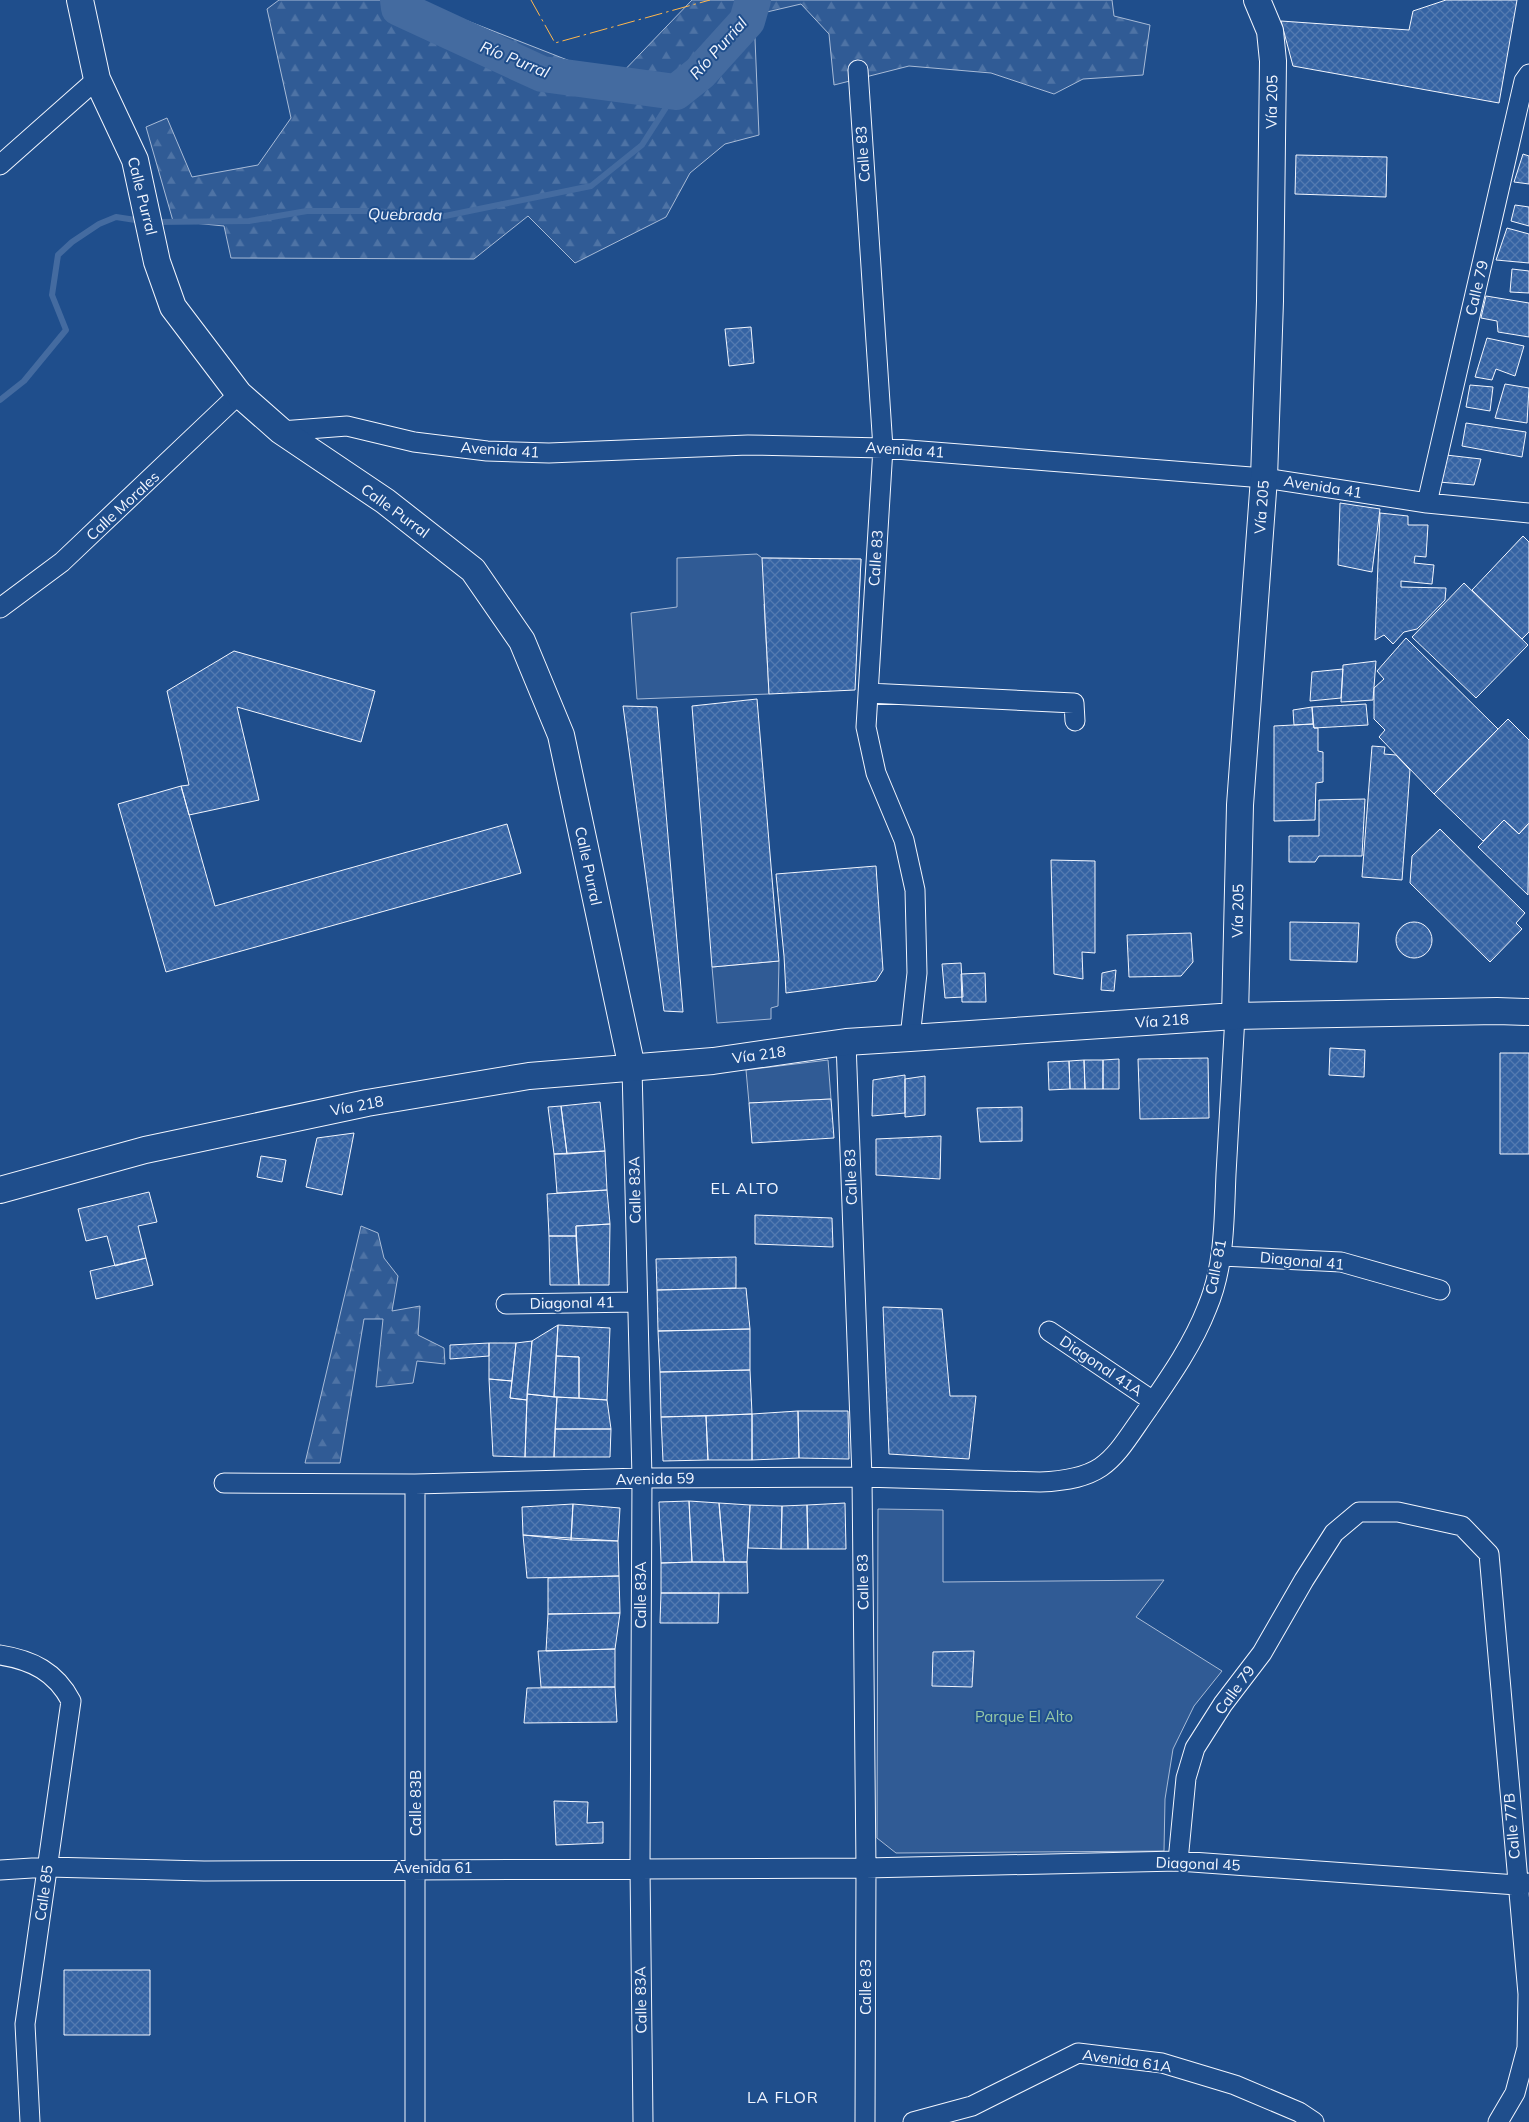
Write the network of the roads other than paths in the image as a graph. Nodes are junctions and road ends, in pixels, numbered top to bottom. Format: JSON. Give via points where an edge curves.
{"nodes":[{"id":1,"x":80,"y":0,"type":"edge"},
{"id":2,"x":1257,"y":0,"type":"edge"},
{"id":3,"x":858,"y":70,"type":"dead end"},
{"id":4,"x":1529,"y":74,"type":"edge"},
{"id":5,"x":97,"y":79,"type":"junction"},
{"id":6,"x":0,"y":165,"type":"edge"},
{"id":7,"x":239,"y":394,"type":"junction"},
{"id":8,"x":281,"y":432,"type":"junction"},
{"id":9,"x":883,"y":448,"type":"junction"},
{"id":10,"x":1264,"y":478,"type":"junction"},
{"id":11,"x":1427,"y":503,"type":"junction"},
{"id":12,"x":1529,"y":513,"type":"edge"},
{"id":13,"x":0,"y":608,"type":"edge"},
{"id":14,"x":868,"y":693,"type":"junction"},
{"id":15,"x":1075,"y":721,"type":"dead end"},
{"id":16,"x":1529,"y":1012,"type":"edge"},
{"id":17,"x":1235,"y":1016,"type":"junction"},
{"id":18,"x":910,"y":1038,"type":"junction"},
{"id":19,"x":846,"y":1042,"type":"junction"},
{"id":20,"x":632,"y":1068,"type":"junction"},
{"id":21,"x":0,"y":1190,"type":"edge"},
{"id":22,"x":1222,"y":1256,"type":"junction"},
{"id":23,"x":1440,"y":1290,"type":"dead end"},
{"id":24,"x":637,"y":1302,"type":"junction"},
{"id":25,"x":506,"y":1304,"type":"dead end"},
{"id":26,"x":1049,"y":1331,"type":"dead end"},
{"id":27,"x":1153,"y":1401,"type":"junction"},
{"id":28,"x":1086,"y":1476,"type":"joint"},
{"id":29,"x":862,"y":1477,"type":"junction"},
{"id":30,"x":642,"y":1478,"type":"junction"},
{"id":31,"x":224,"y":1483,"type":"dead end"},
{"id":32,"x":416,"y":1484,"type":"junction"},
{"id":33,"x":1489,"y":1554,"type":"joint"},
{"id":34,"x":0,"y":1656,"type":"edge"},
{"id":35,"x":1178,"y":1861,"type":"junction"},
{"id":36,"x":48,"y":1867,"type":"junction"},
{"id":37,"x":416,"y":1868,"type":"junction"},
{"id":38,"x":640,"y":1868,"type":"junction"},
{"id":39,"x":866,"y":1868,"type":"junction"},
{"id":40,"x":0,"y":1870,"type":"edge"},
{"id":41,"x":1523,"y":1884,"type":"edge"},
{"id":42,"x":30,"y":2122,"type":"edge"},
{"id":43,"x":416,"y":2122,"type":"edge"},
{"id":44,"x":643,"y":2122,"type":"edge"},
{"id":45,"x":865,"y":2122,"type":"edge"},
{"id":46,"x":913,"y":2122,"type":"edge"},
{"id":47,"x":1314,"y":2122,"type":"edge"},
{"id":48,"x":1498,"y":2122,"type":"edge"}],
"edges":[{"from":1,"to":5,"type":"main road","name":"Calle Purral"},
{"from":2,"to":10,"type":"main road","name":"Vía 205","via":[[1270,31],[1273,61]]},
{"from":3,"to":9,"type":"street","name":"Calle 83"},
{"from":4,"to":11,"type":"street","name":"Calle 79","via":[[1524,81]]},
{"from":5,"to":6,"type":"street"},
{"from":5,"to":7,"type":"main road","name":"Calle Purral","via":[[135,160],[157,262],[174,307]]},
{"from":7,"to":8,"type":"main road","name":"Calle Purral"},
{"from":7,"to":13,"type":"street","name":"Calle Morales","via":[[62,562]]},
{"from":8,"to":9,"type":"street","name":"Avenida 41","via":[[347,426],[414,442],[487,451],[549,453],[748,445]]},
{"from":8,"to":20,"type":"main road","name":"Calle Purral","via":[[385,501],[473,570],[522,641],[561,735]]},
{"from":9,"to":10,"type":"street","name":"Avenida 41"},
{"from":9,"to":14,"type":"street","name":"Calle 83"},
{"from":10,"to":11,"type":"street","name":"Avenida 41"},
{"from":10,"to":17,"type":"main road","name":"Vía 205","via":[[1240,805]]},
{"from":11,"to":12,"type":"street","name":"Avenida 41"},
{"from":14,"to":15,"type":"street","via":[[1074,703]]},
{"from":14,"to":18,"type":"street","name":"Calle 83","via":[[866,727],[876,773],[904,840],[915,890],[917,973]]},
{"from":16,"to":17,"type":"main road","name":"Vía 218"},
{"from":17,"to":18,"type":"main road","name":"Vía 218"},
{"from":17,"to":22,"type":"street","name":"Calle 81"},
{"from":18,"to":19,"type":"main road","name":"Vía 218"},
{"from":19,"to":20,"type":"main road","name":"Vía 218","via":[[713,1061]]},
{"from":19,"to":29,"type":"street","name":"Calle 83"},
{"from":20,"to":21,"type":"main road","name":"Vía 218","via":[[529,1076],[367,1103],[145,1150]]},
{"from":20,"to":24,"type":"street","name":"Calle 83A"},
{"from":22,"to":23,"type":"street","name":"Diagonal 41","via":[[1341,1262]]},
{"from":22,"to":27,"type":"street","name":"Calle 81","via":[[1208,1308]]},
{"from":24,"to":25,"type":"street","name":"Diagonal 41"},
{"from":24,"to":30,"type":"street","name":"Calle 83A"},
{"from":26,"to":27,"type":"street","name":"Diagonal 41A"},
{"from":27,"to":28,"type":"street","name":"Calle 81","via":[[1118,1452],[1103,1467]]},
{"from":28,"to":29,"type":"street","name":"Avenida 59","via":[[1040,1482]]},
{"from":29,"to":30,"type":"street","name":"Avenida 59"},
{"from":29,"to":39,"type":"street","name":"Calle 83"},
{"from":30,"to":32,"type":"street","name":"Avenida 59"},
{"from":30,"to":38,"type":"street","name":"Calle 83A"},
{"from":31,"to":32,"type":"street","name":"Avenida 59"},
{"from":32,"to":37,"type":"street","name":"Calle 83B"},
{"from":33,"to":35,"type":"street","name":"Calle 79","via":[[1462,1526],[1398,1512],[1360,1512],[1334,1533],[1262,1653],[1195,1748],[1186,1778]]},
{"from":33,"to":41,"type":"street","name":"Calle 77B"},
{"from":34,"to":36,"type":"street","name":"Calle 85","via":[[21,1658],[48,1671],[63,1686],[71,1701]]},
{"from":35,"to":39,"type":"street","name":"Diagonal 45"},
{"from":35,"to":41,"type":"street","name":"Diagonal 45"},
{"from":36,"to":37,"type":"street","name":"Avenida 61","via":[[204,1871]]},
{"from":36,"to":40,"type":"street","name":"Avenida 61"},
{"from":36,"to":42,"type":"street","name":"Calle 85","via":[[25,2024]]},
{"from":37,"to":38,"type":"street","name":"Avenida 61"},
{"from":37,"to":43,"type":"street","name":"Calle 83B"},
{"from":38,"to":39,"type":"street","name":"Avenida 61"},
{"from":38,"to":44,"type":"street","name":"Calle 83A"},
{"from":39,"to":45,"type":"street","name":"Calle 83"},
{"from":41,"to":48,"type":"street","name":"Calle 77B","via":[[1527,2048],[1515,2093]]},
{"from":46,"to":47,"type":"street","name":"Avenida 61A","via":[[972,2106],[1078,2053],[1162,2063],[1235,2084],[1299,2112]]}]}
